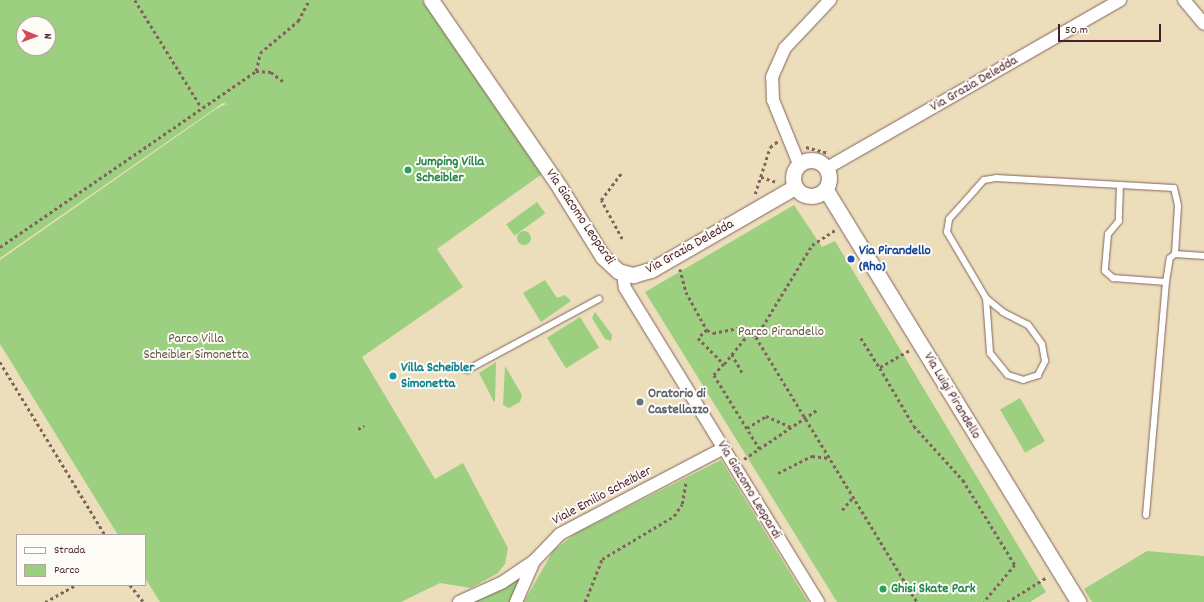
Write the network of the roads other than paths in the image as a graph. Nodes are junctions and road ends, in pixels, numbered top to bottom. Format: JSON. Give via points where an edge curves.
{"nodes":[{"id":1,"x":431,"y":0,"type":"edge"},
{"id":2,"x":830,"y":0,"type":"edge"},
{"id":3,"x":1120,"y":0,"type":"edge"},
{"id":4,"x":1184,"y":0,"type":"edge"},
{"id":5,"x":1204,"y":24,"type":"edge"},
{"id":6,"x":799,"y":164,"type":"junction"},
{"id":7,"x":827,"y":168,"type":"junction"},
{"id":8,"x":1120,"y":185,"type":"junction"},
{"id":9,"x":795,"y":187,"type":"junction"},
{"id":10,"x":826,"y":190,"type":"junction"},
{"id":11,"x":1175,"y":254,"type":"junction"},
{"id":12,"x":1204,"y":256,"type":"edge"},
{"id":13,"x":621,"y":282,"type":"junction"},
{"id":14,"x":1166,"y":282,"type":"junction"},
{"id":15,"x":986,"y":298,"type":"junction"},
{"id":16,"x":599,"y":299,"type":"dead end"},
{"id":17,"x":467,"y":370,"type":"dead end"},
{"id":18,"x":724,"y":448,"type":"junction"},
{"id":19,"x":1146,"y":515,"type":"dead end"},
{"id":20,"x":534,"y":561,"type":"junction"},
{"id":21,"x":459,"y":602,"type":"edge"},
{"id":22,"x":516,"y":602,"type":"edge"},
{"id":23,"x":818,"y":602,"type":"edge"},
{"id":24,"x":1078,"y":602,"type":"edge"}],
"edges":[{"from":1,"to":13,"type":"street","name":"Via Giacomo Leopardi"},
{"from":2,"to":6,"type":"street","via":[[785,48],[776,64],[773,95]]},
{"from":3,"to":7,"type":"street","name":"Via Grazia Deledda"},
{"from":4,"to":5,"type":"street"},
{"from":6,"to":7,"type":"street","via":[[817,161]]},
{"from":6,"to":9,"type":"street","via":[[793,175]]},
{"from":7,"to":10,"type":"street","via":[[830,179]]},
{"from":8,"to":11,"type":"lane","via":[[1174,188],[1178,206]]},
{"from":8,"to":14,"type":"lane","via":[[1119,221],[1108,234],[1105,271],[1113,278]]},
{"from":8,"to":15,"type":"lane","via":[[996,178],[984,180],[949,219],[947,232]]},
{"from":9,"to":10,"type":"street","via":[[810,197]]},
{"from":9,"to":13,"type":"street","name":"Via Grazia Deledda","via":[[651,270]]},
{"from":10,"to":24,"type":"street","name":"Via Luigi Pirandello"},
{"from":11,"to":12,"type":"lane"},
{"from":11,"to":14,"type":"lane","via":[[1170,258]]},
{"from":13,"to":18,"type":"street","name":"Via Giacomo Leopardi"},
{"from":14,"to":19,"type":"lane"},
{"from":15,"to":15,"type":"lane","via":[[990,353],[1008,375],[1023,380],[1038,375],[1044,361],[1042,344],[1028,324],[1003,312]]},
{"from":16,"to":17,"type":"lane"},
{"from":18,"to":20,"type":"street","name":"Viale Emilio Scheibler","via":[[560,534]]},
{"from":18,"to":23,"type":"street","name":"Via Giacomo Leopardi"},
{"from":20,"to":21,"type":"street","name":"Viale Emilio Scheibler","via":[[503,582]]},
{"from":20,"to":22,"type":"street"}]}
